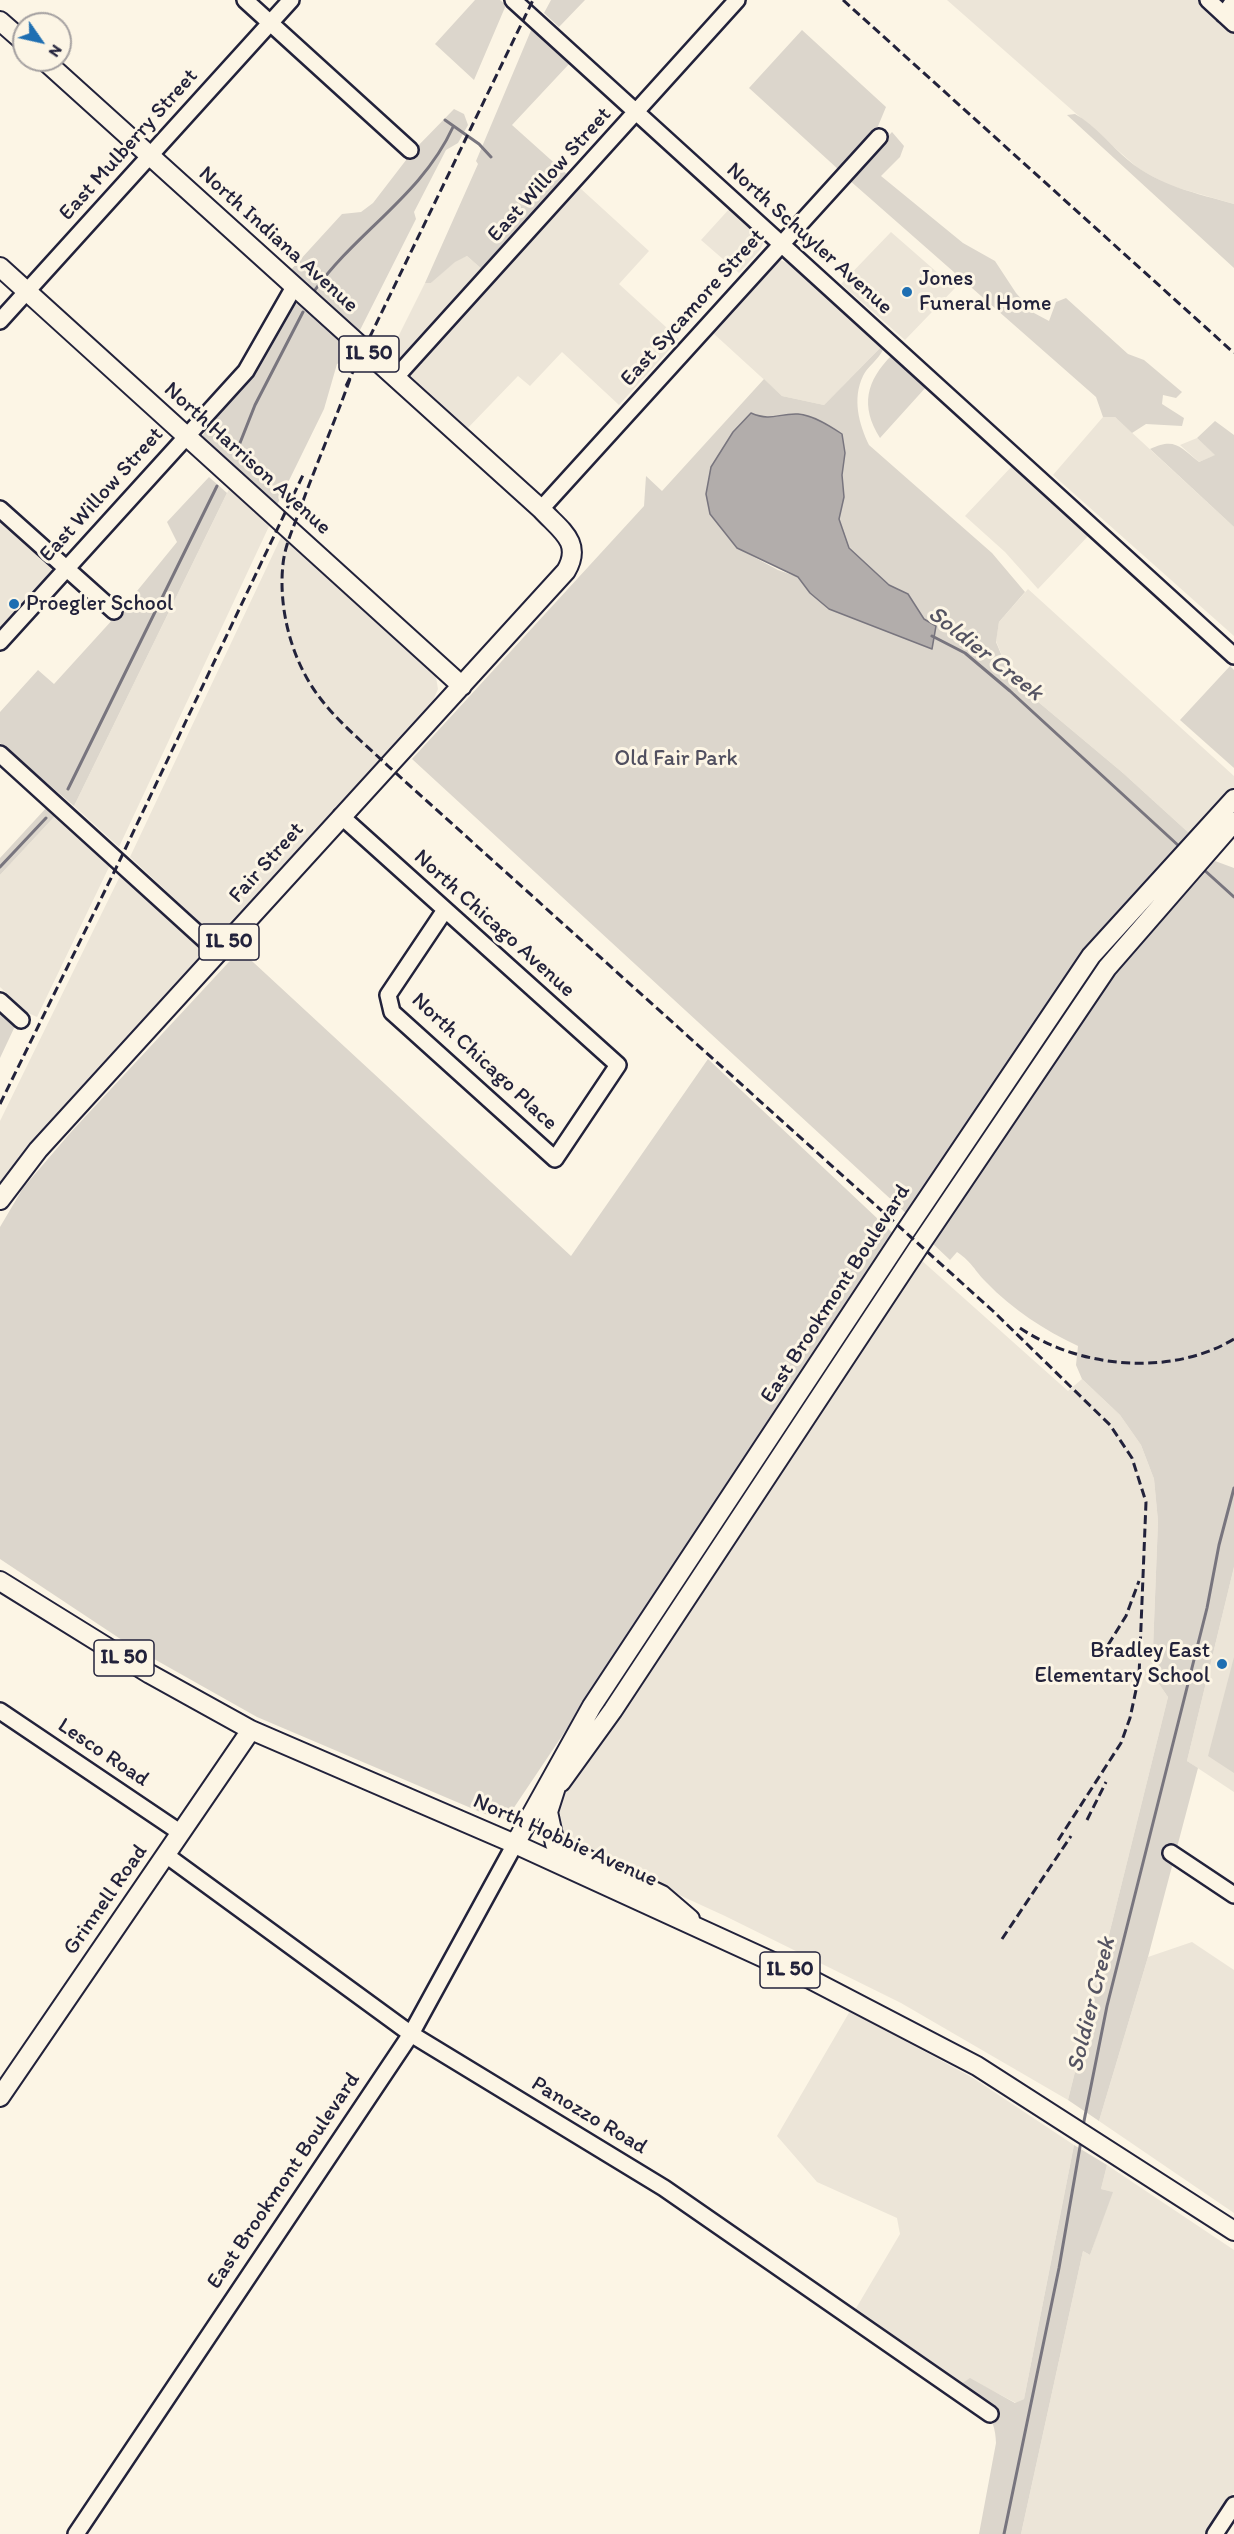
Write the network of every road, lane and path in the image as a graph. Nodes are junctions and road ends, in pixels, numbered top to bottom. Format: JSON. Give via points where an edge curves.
{"nodes":[{"id":1,"x":245,"y":0,"type":"edge"},
{"id":2,"x":291,"y":0,"type":"edge"},
{"id":3,"x":513,"y":0,"type":"edge"},
{"id":4,"x":737,"y":0,"type":"edge"},
{"id":5,"x":1208,"y":0,"type":"edge"},
{"id":6,"x":1234,"y":0,"type":"edge"},
{"id":7,"x":1229,"y":19,"type":"edge"},
{"id":8,"x":0,"y":21,"type":"edge"},
{"id":9,"x":270,"y":23,"type":"junction"},
{"id":10,"x":12,"y":32,"type":"edge"},
{"id":11,"x":57,"y":72,"type":"edge"},
{"id":12,"x":637,"y":112,"type":"junction"},
{"id":13,"x":879,"y":137,"type":"dead end"},
{"id":14,"x":410,"y":150,"type":"dead end"},
{"id":15,"x":150,"y":156,"type":"junction"},
{"id":16,"x":782,"y":244,"type":"junction"},
{"id":17,"x":0,"y":267,"type":"edge"},
{"id":18,"x":294,"y":287,"type":"junction"},
{"id":19,"x":27,"y":291,"type":"junction"},
{"id":20,"x":0,"y":321,"type":"edge"},
{"id":21,"x":395,"y":378,"type":"junction"},
{"id":22,"x":186,"y":437,"type":"junction"},
{"id":23,"x":0,"y":509,"type":"edge"},
{"id":24,"x":541,"y":509,"type":"junction"},
{"id":25,"x":572,"y":561,"type":"joint"},
{"id":26,"x":66,"y":569,"type":"junction"},
{"id":27,"x":114,"y":611,"type":"dead end"},
{"id":28,"x":0,"y":642,"type":"edge"},
{"id":29,"x":1234,"y":656,"type":"edge"},
{"id":30,"x":462,"y":686,"type":"junction"},
{"id":31,"x":0,"y":754,"type":"edge"},
{"id":32,"x":1234,"y":799,"type":"edge"},
{"id":33,"x":341,"y":816,"type":"junction"},
{"id":34,"x":1234,"y":822,"type":"edge"},
{"id":35,"x":1201,"y":848,"type":"junction"},
{"id":36,"x":1184,"y":866,"type":"junction"},
{"id":37,"x":445,"y":910,"type":"junction"},
{"id":38,"x":219,"y":953,"type":"junction"},
{"id":39,"x":0,"y":1001,"type":"edge"},
{"id":40,"x":21,"y":1020,"type":"dead end"},
{"id":41,"x":555,"y":1159,"type":"joint"},
{"id":42,"x":0,"y":1200,"type":"edge"},
{"id":43,"x":0,"y":1581,"type":"edge"},
{"id":44,"x":0,"y":1711,"type":"edge"},
{"id":45,"x":251,"y":1730,"type":"junction"},
{"id":46,"x":556,"y":1787,"type":"junction"},
{"id":47,"x":180,"y":1833,"type":"junction"},
{"id":48,"x":515,"y":1844,"type":"junction"},
{"id":49,"x":1171,"y":1853,"type":"dead end"},
{"id":50,"x":166,"y":1855,"type":"junction"},
{"id":51,"x":1234,"y":1896,"type":"edge"},
{"id":52,"x":700,"y":1928,"type":"junction"},
{"id":53,"x":411,"y":2034,"type":"junction"},
{"id":54,"x":0,"y":2097,"type":"edge"},
{"id":55,"x":1234,"y":2231,"type":"edge"},
{"id":56,"x":990,"y":2414,"type":"dead end"},
{"id":57,"x":1234,"y":2505,"type":"edge"},
{"id":58,"x":75,"y":2534,"type":"edge"},
{"id":59,"x":1215,"y":2534,"type":"edge"}],
"edges":[{"from":1,"to":9,"type":"street"},
{"from":2,"to":9,"type":"street","name":"East Mulberry Street"},
{"from":3,"to":12,"type":"street","name":"North Schuyler Avenue"},
{"from":4,"to":12,"type":"street","name":"East Willow Street"},
{"from":5,"to":7,"type":"street"},
{"from":6,"to":7,"type":"street"},
{"from":8,"to":10,"type":"main road"},
{"from":9,"to":14,"type":"street"},
{"from":9,"to":15,"type":"street","name":"East Mulberry Street"},
{"from":11,"to":15,"type":"main road","name":"North Indiana Avenue","number":"IL 50"},
{"from":12,"to":16,"type":"street","name":"North Schuyler Avenue"},
{"from":12,"to":21,"type":"street","name":"East Willow Street"},
{"from":13,"to":16,"type":"street","name":"East Sycamore Street"},
{"from":15,"to":18,"type":"main road","name":"North Indiana Avenue","number":"IL 50"},
{"from":15,"to":19,"type":"street","name":"East Mulberry Street"},
{"from":16,"to":24,"type":"street","name":"East Sycamore Street"},
{"from":16,"to":29,"type":"street","name":"North Schuyler Avenue"},
{"from":17,"to":19,"type":"main road","name":"North Harrison Avenue"},
{"from":18,"to":21,"type":"main road","name":"North Indiana Avenue","number":"IL 50"},
{"from":18,"to":22,"type":"street","name":"East Willow Street","via":[[246,371]]},
{"from":19,"to":20,"type":"street","name":"East Mulberry Street"},
{"from":19,"to":22,"type":"main road","name":"North Harrison Avenue"},
{"from":21,"to":24,"type":"main road","name":"North Indiana Avenue","number":"IL 50"},
{"from":22,"to":26,"type":"street","name":"East Willow Street"},
{"from":22,"to":30,"type":"main road","name":"North Harrison Avenue"},
{"from":23,"to":26,"type":"street"},
{"from":24,"to":25,"type":"main road","name":"North Indiana Avenue","number":"IL 50","via":[[568,538],[574,549]]},
{"from":25,"to":30,"type":"main road","name":"Fair Street","number":"IL 50"},
{"from":26,"to":27,"type":"street"},
{"from":26,"to":28,"type":"street","name":"East Willow Street"},
{"from":30,"to":33,"type":"main road","name":"Fair Street","number":"IL 50"},
{"from":31,"to":38,"type":"street"},
{"from":32,"to":35,"type":"main road","name":"East Brookmont Boulevard"},
{"from":33,"to":37,"type":"street","name":"North Chicago Avenue"},
{"from":33,"to":38,"type":"main road","name":"Fair Street","number":"IL 50"},
{"from":34,"to":35,"type":"main road","name":"East Brookmont Boulevard"},
{"from":35,"to":36,"type":"main road","name":"East Brookmont Boulevard"},
{"from":36,"to":46,"type":"main road","name":"East Brookmont Boulevard","via":[[1107,968],[613,1710]]},
{"from":36,"to":48,"type":"main road","name":"East Brookmont Boulevard","via":[[1091,956],[592,1706]]},
{"from":37,"to":41,"type":"street","name":"North Chicago Place","via":[[388,995],[392,1012]]},
{"from":37,"to":41,"type":"street","name":"North Chicago Avenue","via":[[618,1065]]},
{"from":38,"to":42,"type":"main road","name":"Fair Street","number":"IL 50","via":[[38,1150]]},
{"from":39,"to":40,"type":"street"},
{"from":43,"to":45,"type":"main road","name":"North Hobbie Avenue","number":"IL 50","via":[[150,1674]]},
{"from":44,"to":47,"type":"street","name":"Lesco Road"},
{"from":45,"to":47,"type":"main road","name":"Grinnell Road"},
{"from":45,"to":48,"type":"main road","name":"North Hobbie Avenue","number":"IL 50"},
{"from":46,"to":48,"type":"main road","name":"East Brookmont Boulevard"},
{"from":46,"to":52,"type":"main road","via":[[548,1812],[555,1844],[662,1895]]},
{"from":47,"to":50,"type":"main road","name":"Grinnell Road"},
{"from":48,"to":52,"type":"main road","name":"North Hobbie Avenue","number":"IL 50"},
{"from":48,"to":53,"type":"street","name":"East Brookmont Boulevard"},
{"from":49,"to":51,"type":"street"},
{"from":50,"to":53,"type":"street","name":"Panozzo Road"},
{"from":50,"to":54,"type":"main road","name":"Grinnell Road"},
{"from":52,"to":55,"type":"main road","name":"North Hobbie Avenue","number":"IL 50","via":[[810,1979],[971,2063]]},
{"from":53,"to":56,"type":"street","name":"Panozzo Road","via":[[664,2188]]},
{"from":53,"to":58,"type":"street","name":"East Brookmont Boulevard"},
{"from":57,"to":59,"type":"street"}]}
